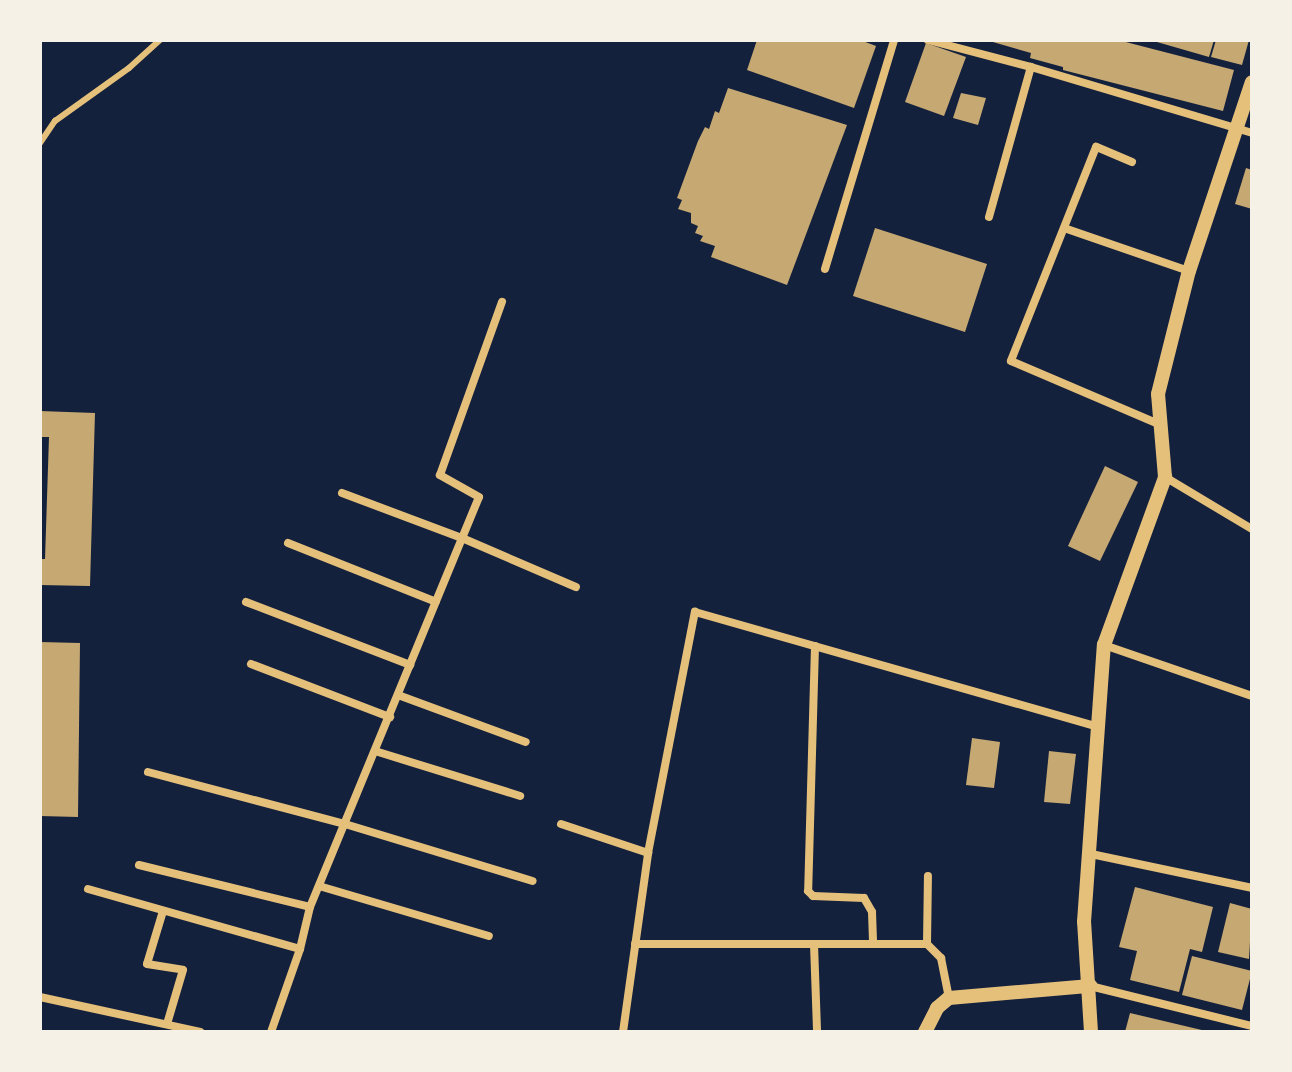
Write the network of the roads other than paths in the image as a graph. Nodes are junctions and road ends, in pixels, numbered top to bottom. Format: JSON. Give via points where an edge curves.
{"nodes":[{"id":1,"x":160,"y":40,"type":"edge"},
{"id":2,"x":894,"y":40,"type":"edge"},
{"id":3,"x":928,"y":40,"type":"edge"},
{"id":4,"x":1031,"y":67,"type":"junction"},
{"id":5,"x":1252,"y":82,"type":"edge"},
{"id":6,"x":1236,"y":129,"type":"junction"},
{"id":7,"x":1252,"y":133,"type":"edge"},
{"id":8,"x":40,"y":143,"type":"edge"},
{"id":9,"x":1132,"y":162,"type":"dead end"},
{"id":10,"x":989,"y":217,"type":"dead end"},
{"id":11,"x":1064,"y":228,"type":"junction"},
{"id":12,"x":825,"y":269,"type":"dead end"},
{"id":13,"x":1189,"y":271,"type":"junction"},
{"id":14,"x":502,"y":302,"type":"dead end"},
{"id":15,"x":1162,"y":425,"type":"junction"},
{"id":16,"x":1165,"y":477,"type":"junction"},
{"id":17,"x":342,"y":493,"type":"dead end"},
{"id":18,"x":1252,"y":529,"type":"edge"},
{"id":19,"x":462,"y":538,"type":"junction"},
{"id":20,"x":288,"y":543,"type":"dead end"},
{"id":21,"x":576,"y":587,"type":"dead end"},
{"id":22,"x":246,"y":602,"type":"dead end"},
{"id":23,"x":436,"y":602,"type":"junction"},
{"id":24,"x":1104,"y":645,"type":"junction"},
{"id":25,"x":815,"y":646,"type":"junction"},
{"id":26,"x":251,"y":664,"type":"dead end"},
{"id":27,"x":410,"y":665,"type":"junction"},
{"id":28,"x":398,"y":695,"type":"junction"},
{"id":29,"x":1252,"y":696,"type":"edge"},
{"id":30,"x":390,"y":717,"type":"junction"},
{"id":31,"x":1100,"y":727,"type":"junction"},
{"id":32,"x":526,"y":742,"type":"dead end"},
{"id":33,"x":375,"y":751,"type":"junction"},
{"id":34,"x":148,"y":772,"type":"dead end"},
{"id":35,"x":520,"y":796,"type":"dead end"},
{"id":36,"x":345,"y":824,"type":"junction"},
{"id":37,"x":561,"y":824,"type":"dead end"},
{"id":38,"x":648,"y":853,"type":"junction"},
{"id":39,"x":1091,"y":854,"type":"junction"},
{"id":40,"x":139,"y":865,"type":"dead end"},
{"id":41,"x":928,"y":876,"type":"dead end"},
{"id":42,"x":533,"y":881,"type":"dead end"},
{"id":43,"x":319,"y":886,"type":"junction"},
{"id":44,"x":1252,"y":888,"type":"edge"},
{"id":45,"x":88,"y":889,"type":"dead end"},
{"id":46,"x":310,"y":907,"type":"junction"},
{"id":47,"x":163,"y":911,"type":"junction"},
{"id":48,"x":489,"y":936,"type":"dead end"},
{"id":49,"x":635,"y":944,"type":"junction"},
{"id":50,"x":814,"y":944,"type":"junction"},
{"id":51,"x":873,"y":944,"type":"junction"},
{"id":52,"x":927,"y":944,"type":"junction"},
{"id":53,"x":300,"y":949,"type":"junction"},
{"id":54,"x":1090,"y":986,"type":"junction"},
{"id":55,"x":40,"y":997,"type":"edge"},
{"id":56,"x":949,"y":998,"type":"junction"},
{"id":57,"x":167,"y":1024,"type":"junction"},
{"id":58,"x":1252,"y":1026,"type":"edge"},
{"id":59,"x":200,"y":1032,"type":"edge"},
{"id":60,"x":271,"y":1032,"type":"edge"},
{"id":61,"x":623,"y":1032,"type":"edge"},
{"id":62,"x":817,"y":1032,"type":"edge"},
{"id":63,"x":925,"y":1032,"type":"edge"},
{"id":64,"x":1091,"y":1032,"type":"edge"}],
"edges":[{"from":1,"to":8,"type":"lane","via":[[55,121]]},
{"from":2,"to":12,"type":"street"},
{"from":3,"to":4,"type":"street"},
{"from":4,"to":6,"type":"street"},
{"from":4,"to":10,"type":"street"},
{"from":5,"to":6,"type":"street"},
{"from":6,"to":7,"type":"street"},
{"from":6,"to":13,"type":"street"},
{"from":9,"to":11,"type":"street","via":[[1096,147]]},
{"from":11,"to":13,"type":"street"},
{"from":11,"to":15,"type":"street","via":[[1011,361]]},
{"from":13,"to":15,"type":"street","via":[[1158,394]]},
{"from":14,"to":19,"type":"street","via":[[440,475],[479,497]]},
{"from":15,"to":16,"type":"street"},
{"from":16,"to":18,"type":"street"},
{"from":16,"to":24,"type":"street"},
{"from":17,"to":19,"type":"street"},
{"from":19,"to":21,"type":"street"},
{"from":19,"to":23,"type":"street"},
{"from":20,"to":23,"type":"street"},
{"from":22,"to":27,"type":"street"},
{"from":23,"to":27,"type":"street"},
{"from":24,"to":29,"type":"street"},
{"from":24,"to":31,"type":"street"},
{"from":25,"to":31,"type":"street"},
{"from":25,"to":38,"type":"street","via":[[695,612]]},
{"from":25,"to":51,"type":"street","via":[[808,891],[813,896],[869,902]]},
{"from":26,"to":30,"type":"street"},
{"from":27,"to":28,"type":"street"},
{"from":28,"to":30,"type":"street"},
{"from":28,"to":32,"type":"street"},
{"from":30,"to":33,"type":"street"},
{"from":31,"to":39,"type":"street"},
{"from":33,"to":35,"type":"street"},
{"from":33,"to":36,"type":"street"},
{"from":34,"to":36,"type":"street"},
{"from":36,"to":42,"type":"street"},
{"from":36,"to":43,"type":"street"},
{"from":37,"to":38,"type":"street"},
{"from":38,"to":49,"type":"street"},
{"from":39,"to":44,"type":"street"},
{"from":39,"to":54,"type":"street","via":[[1084,922]]},
{"from":40,"to":46,"type":"street"},
{"from":41,"to":52,"type":"street"},
{"from":43,"to":46,"type":"street"},
{"from":43,"to":48,"type":"street"},
{"from":45,"to":47,"type":"street"},
{"from":46,"to":53,"type":"street"},
{"from":47,"to":53,"type":"street"},
{"from":47,"to":57,"type":"street","via":[[147,964],[183,970]]},
{"from":49,"to":50,"type":"street"},
{"from":49,"to":61,"type":"street"},
{"from":50,"to":51,"type":"street"},
{"from":50,"to":62,"type":"street"},
{"from":51,"to":52,"type":"street"},
{"from":52,"to":56,"type":"street","via":[[941,958]]},
{"from":53,"to":60,"type":"street"},
{"from":54,"to":56,"type":"street"},
{"from":54,"to":58,"type":"street"},
{"from":54,"to":64,"type":"street"},
{"from":55,"to":57,"type":"street"},
{"from":56,"to":63,"type":"street","via":[[937,1008]]},
{"from":57,"to":59,"type":"street"}]}
